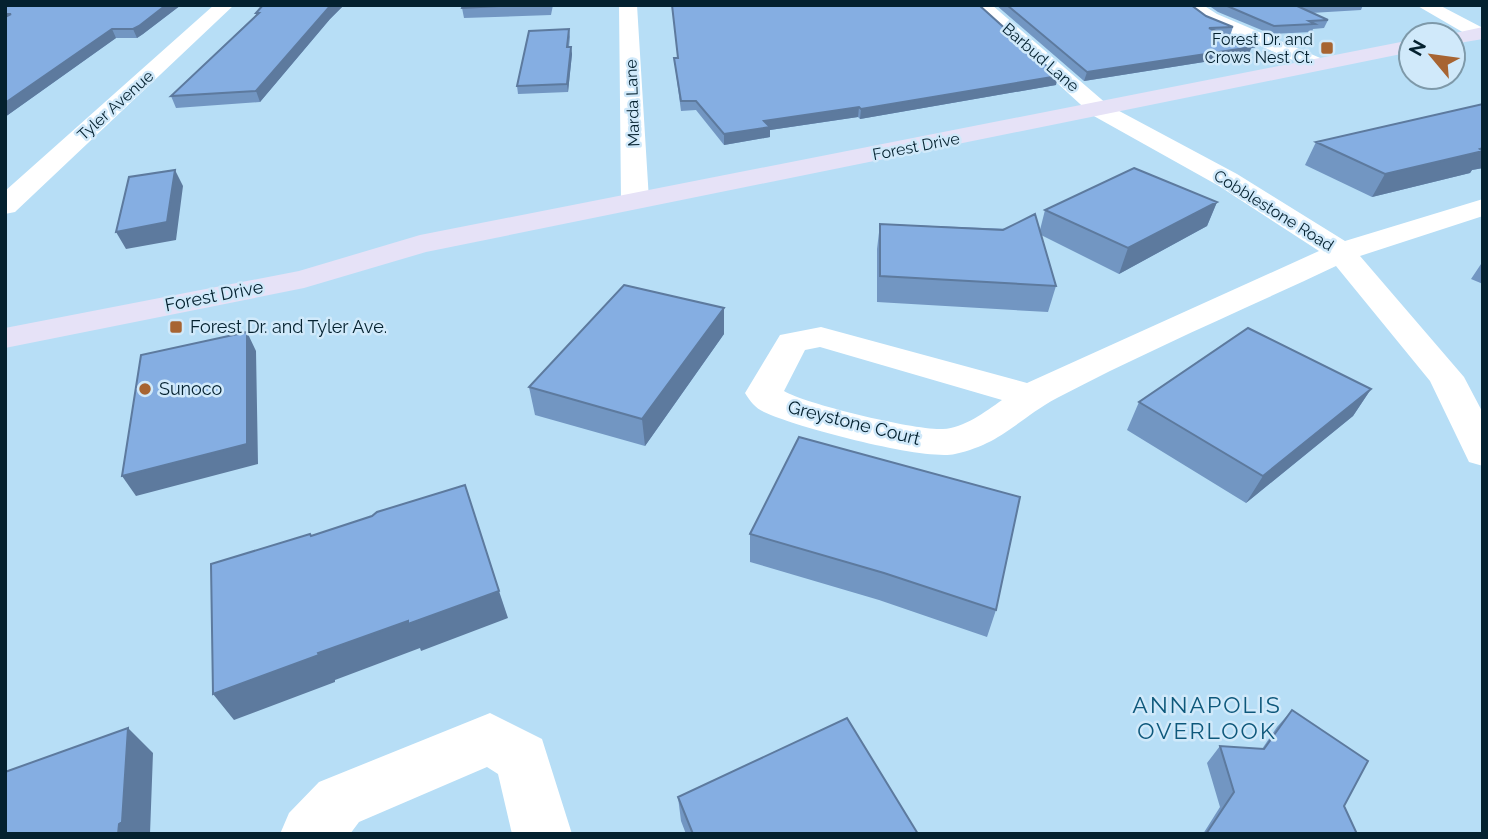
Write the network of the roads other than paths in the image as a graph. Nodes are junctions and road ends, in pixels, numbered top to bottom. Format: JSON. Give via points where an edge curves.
{"nodes":[{"id":1,"x":225,"y":5,"type":"edge"},
{"id":2,"x":628,"y":5,"type":"edge"},
{"id":3,"x":981,"y":5,"type":"edge"},
{"id":4,"x":1190,"y":5,"type":"edge"},
{"id":5,"x":1425,"y":5,"type":"edge"},
{"id":6,"x":1481,"y":32,"type":"edge"},
{"id":7,"x":1397,"y":49,"type":"edge"},
{"id":8,"x":1318,"y":65,"type":"junction"},
{"id":9,"x":1100,"y":110,"type":"junction"},
{"id":10,"x":635,"y":200,"type":"junction"},
{"id":11,"x":5,"y":206,"type":"edge"},
{"id":12,"x":1483,"y":207,"type":"edge"},
{"id":13,"x":420,"y":244,"type":"junction"},
{"id":14,"x":1341,"y":252,"type":"junction"},
{"id":15,"x":5,"y":314,"type":"edge"},
{"id":16,"x":5,"y":338,"type":"edge"},
{"id":17,"x":1033,"y":397,"type":"junction"},
{"id":18,"x":1483,"y":452,"type":"edge"},
{"id":19,"x":310,"y":834,"type":"edge"},
{"id":20,"x":542,"y":834,"type":"edge"}],
"edges":[{"from":1,"to":11,"type":"street","name":"Tyler Avenue"},
{"from":2,"to":10,"type":"street","name":"Marda Lane"},
{"from":3,"to":9,"type":"street","name":"Barbud Lane"},
{"from":4,"to":8,"type":"street"},
{"from":5,"to":6,"type":"street"},
{"from":7,"to":8,"type":"main road","name":"Forest Drive"},
{"from":8,"to":9,"type":"main road","name":"Forest Drive"},
{"from":9,"to":10,"type":"main road","name":"Forest Drive"},
{"from":9,"to":14,"type":"street","name":"Cobblestone Road","via":[[1228,180]]},
{"from":10,"to":13,"type":"main road","name":"Forest Drive"},
{"from":12,"to":14,"type":"street","name":"Greystone Court"},
{"from":13,"to":15,"type":"main road","name":"Forest Drive","via":[[303,257]]},
{"from":13,"to":16,"type":"main road","name":"Forest Drive","via":[[304,279]]},
{"from":14,"to":17,"type":"street","name":"Greystone Court"},
{"from":14,"to":18,"type":"street","name":"Cobblestone Road","via":[[1446,377]]},
{"from":17,"to":17,"type":"street","name":"Greystone Court","via":[[986,430],[941,444],[777,404],[764,394],[792,342],[821,337]]},
{"from":19,"to":20,"type":"street","via":[[339,802],[490,738],[522,758]]}]}
